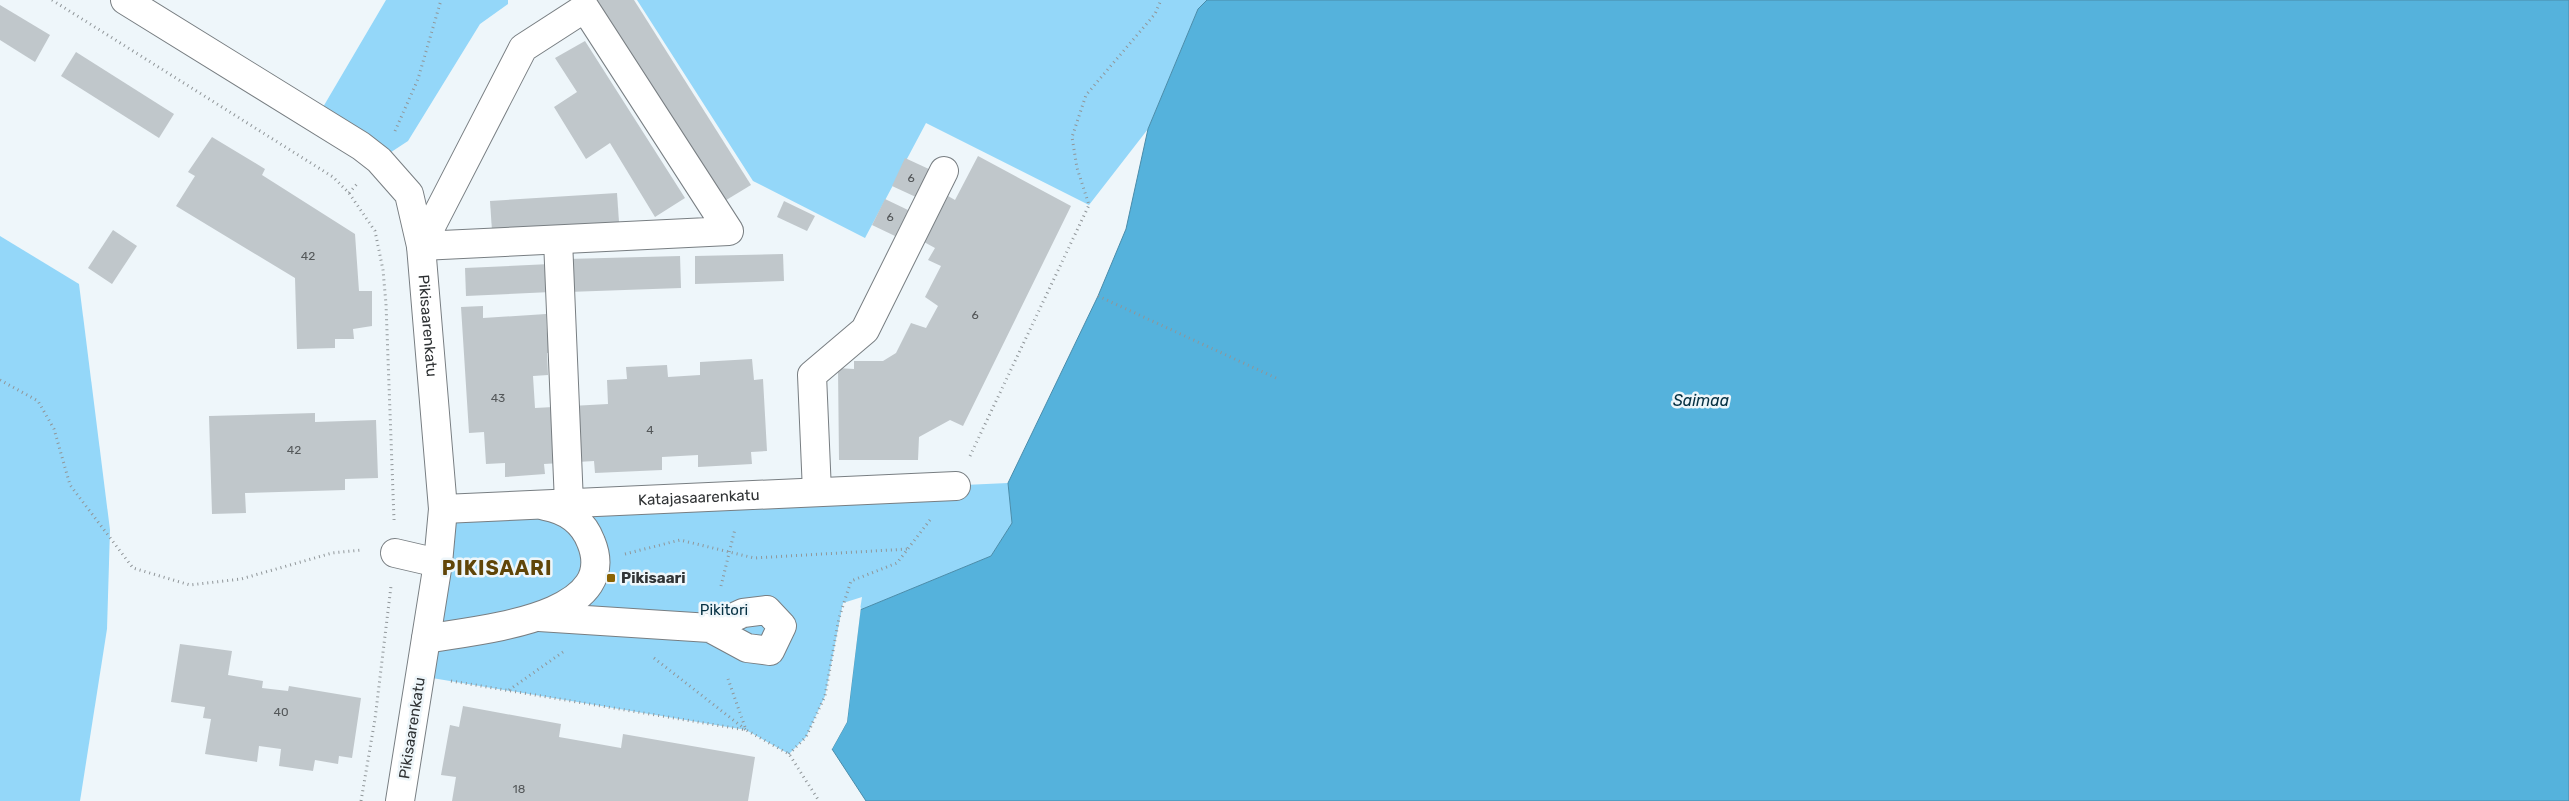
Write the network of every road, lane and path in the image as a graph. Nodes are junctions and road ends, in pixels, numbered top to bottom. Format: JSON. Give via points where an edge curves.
{"nodes":[{"id":1,"x":52,"y":0,"type":"edge"},
{"id":2,"x":125,"y":0,"type":"edge"},
{"id":3,"x":440,"y":0,"type":"edge"},
{"id":4,"x":1161,"y":0,"type":"edge"},
{"id":5,"x":379,"y":160,"type":"junction"},
{"id":6,"x":944,"y":172,"type":"dead end"},
{"id":7,"x":349,"y":193,"type":"junction"},
{"id":8,"x":558,"y":240,"type":"junction"},
{"id":9,"x":421,"y":246,"type":"junction"},
{"id":10,"x":1098,"y":296,"type":"dead end"},
{"id":11,"x":1276,"y":378,"type":"dead end"},
{"id":12,"x":0,"y":380,"type":"edge"},
{"id":13,"x":956,"y":486,"type":"junction"},
{"id":14,"x":817,"y":492,"type":"junction"},
{"id":15,"x":569,"y":503,"type":"junction"},
{"id":16,"x":536,"y":504,"type":"junction"},
{"id":17,"x":443,"y":509,"type":"junction"},
{"id":18,"x":908,"y":549,"type":"junction"},
{"id":19,"x":395,"y":553,"type":"junction"},
{"id":20,"x":620,"y":555,"type":"dead end"},
{"id":21,"x":438,"y":563,"type":"junction"},
{"id":22,"x":539,"y":617,"type":"junction"},
{"id":23,"x":607,"y":622,"type":"junction"},
{"id":24,"x":710,"y":628,"type":"dead end"},
{"id":25,"x":426,"y":639,"type":"junction"},
{"id":26,"x":420,"y":676,"type":"junction"},
{"id":27,"x":508,"y":691,"type":"junction"},
{"id":28,"x":789,"y":754,"type":"junction"},
{"id":29,"x":361,"y":801,"type":"edge"},
{"id":30,"x":400,"y":801,"type":"edge"},
{"id":31,"x":819,"y":801,"type":"edge"}],
"edges":[{"from":1,"to":7,"type":"path","via":[[333,177]]},
{"from":2,"to":5,"type":"street","name":"Pikisaarenkatu"},
{"from":3,"to":5,"type":"path","via":[[418,79]]},
{"from":4,"to":13,"type":"path","via":[[1155,14],[1086,95],[1072,137],[1077,168],[1089,205]]},
{"from":5,"to":7,"type":"path"},
{"from":5,"to":9,"type":"street","name":"Pikisaarenkatu","via":[[409,194]]},
{"from":6,"to":14,"type":"street","via":[[865,330],[812,375]]},
{"from":7,"to":19,"type":"path","via":[[375,231],[382,270]]},
{"from":8,"to":9,"type":"street"},
{"from":8,"to":9,"type":"street","via":[[729,231],[585,8],[523,48]]},
{"from":8,"to":15,"type":"street"},
{"from":9,"to":17,"type":"street","name":"Pikisaarenkatu"},
{"from":10,"to":11,"type":"path"},
{"from":12,"to":19,"type":"path","via":[[38,401],[54,429],[70,485],[134,568],[190,585],[241,579],[332,553],[374,549]]},
{"from":13,"to":14,"type":"street","name":"Katajasaarenkatu"},
{"from":13,"to":18,"type":"path"},
{"from":14,"to":15,"type":"street","name":"Katajasaarenkatu"},
{"from":15,"to":16,"type":"street","name":"Katajasaarenkatu"},
{"from":16,"to":17,"type":"street","name":"Katajasaarenkatu"},
{"from":16,"to":22,"type":"street","via":[[566,512],[577,520],[590,539],[595,558],[592,575],[580,594],[566,605]]},
{"from":17,"to":21,"type":"street","name":"Pikisaarenkatu"},
{"from":18,"to":20,"type":"path","via":[[754,558],[680,540]]},
{"from":18,"to":28,"type":"path","via":[[898,563],[851,581],[839,618],[825,696],[806,737]]},
{"from":19,"to":21,"type":"street"},
{"from":19,"to":29,"type":"path","via":[[376,719]]},
{"from":21,"to":25,"type":"street","name":"Pikisaarenkatu"},
{"from":22,"to":23,"type":"street"},
{"from":22,"to":25,"type":"street"},
{"from":23,"to":24,"type":"street"},
{"from":23,"to":27,"type":"path"},
{"from":25,"to":26,"type":"street","name":"Pikisaarenkatu"},
{"from":26,"to":27,"type":"path"},
{"from":26,"to":30,"type":"street","name":"Pikisaarenkatu"},
{"from":27,"to":28,"type":"path","via":[[746,730]]},
{"from":28,"to":31,"type":"path"}]}
